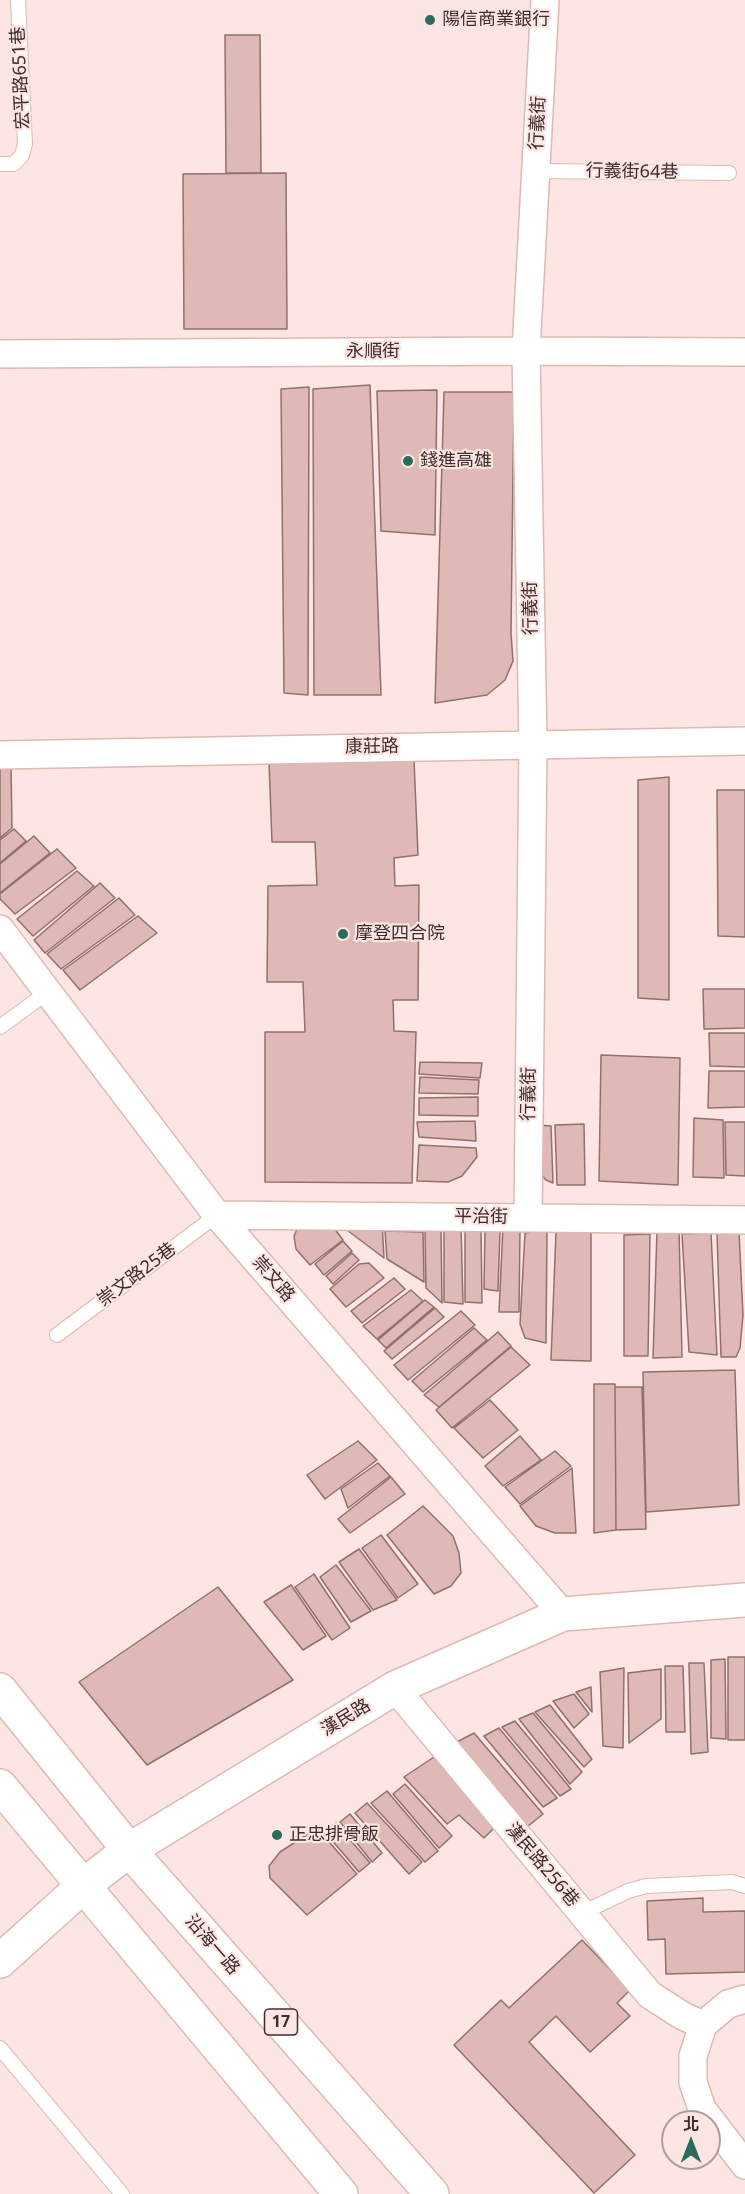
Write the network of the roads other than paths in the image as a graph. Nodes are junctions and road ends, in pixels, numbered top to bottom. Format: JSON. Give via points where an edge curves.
{"nodes":[{"id":1,"x":18,"y":0,"type":"edge"},
{"id":2,"x":545,"y":0,"type":"edge"},
{"id":3,"x":0,"y":164,"type":"edge"},
{"id":4,"x":536,"y":171,"type":"junction"},
{"id":5,"x":729,"y":173,"type":"dead end"},
{"id":6,"x":526,"y":351,"type":"junction"},
{"id":7,"x":745,"y":352,"type":"edge"},
{"id":8,"x":0,"y":354,"type":"edge"},
{"id":9,"x":745,"y":741,"type":"edge"},
{"id":10,"x":533,"y":744,"type":"junction"},
{"id":11,"x":0,"y":755,"type":"edge"},
{"id":12,"x":1,"y":934,"type":"edge"},
{"id":13,"x":48,"y":992,"type":"junction"},
{"id":14,"x":0,"y":1027,"type":"edge"},
{"id":15,"x":217,"y":1215,"type":"junction"},
{"id":16,"x":528,"y":1217,"type":"junction"},
{"id":17,"x":745,"y":1220,"type":"edge"},
{"id":18,"x":57,"y":1335,"type":"dead end"},
{"id":19,"x":745,"y":1600,"type":"edge"},
{"id":20,"x":563,"y":1614,"type":"junction"},
{"id":21,"x":395,"y":1688,"type":"junction"},
{"id":22,"x":0,"y":1690,"type":"edge"},
{"id":23,"x":0,"y":1786,"type":"edge"},
{"id":24,"x":129,"y":1851,"type":"junction"},
{"id":25,"x":83,"y":1886,"type":"junction"},
{"id":26,"x":745,"y":1886,"type":"edge"},
{"id":27,"x":582,"y":1913,"type":"junction"},
{"id":28,"x":0,"y":1961,"type":"edge"},
{"id":29,"x":745,"y":1999,"type":"edge"},
{"id":30,"x":703,"y":2025,"type":"junction"},
{"id":31,"x":0,"y":2048,"type":"edge"},
{"id":32,"x":745,"y":2165,"type":"edge"},
{"id":33,"x":122,"y":2194,"type":"edge"},
{"id":34,"x":341,"y":2194,"type":"edge"},
{"id":35,"x":432,"y":2194,"type":"edge"}],
"edges":[{"from":1,"to":3,"type":"lane","name":"宏平路651巷","via":[[25,144],[22,156],[14,164]]},
{"from":2,"to":4,"type":"street","name":"行義街"},
{"from":4,"to":5,"type":"lane","name":"行義街64巷"},
{"from":4,"to":6,"type":"street","name":"行義街"},
{"from":6,"to":7,"type":"street","name":"永順街"},
{"from":6,"to":8,"type":"street","name":"永順街"},
{"from":6,"to":10,"type":"street","name":"行義街"},
{"from":9,"to":10,"type":"street","name":"康莊路"},
{"from":10,"to":11,"type":"street","name":"康莊路"},
{"from":10,"to":16,"type":"street","name":"行義街"},
{"from":12,"to":13,"type":"street","name":"崇文路"},
{"from":13,"to":14,"type":"lane"},
{"from":13,"to":15,"type":"street","name":"崇文路"},
{"from":15,"to":16,"type":"street","name":"平治街"},
{"from":15,"to":18,"type":"lane","name":"崇文路25巷"},
{"from":15,"to":20,"type":"street","name":"崇文路"},
{"from":16,"to":17,"type":"street","name":"平治街"},
{"from":19,"to":20,"type":"main road","name":"漢民路"},
{"from":20,"to":21,"type":"main road","name":"漢民路"},
{"from":21,"to":24,"type":"main road","name":"漢民路"},
{"from":21,"to":27,"type":"street","name":"漢民路256巷"},
{"from":22,"to":24,"type":"main road","name":"沿海一路","number":"17"},
{"from":23,"to":25,"type":"main road"},
{"from":24,"to":25,"type":"main road","name":"漢民路"},
{"from":24,"to":35,"type":"main road","name":"沿海一路","number":"17"},
{"from":25,"to":28,"type":"main road","name":"漢民路"},
{"from":25,"to":34,"type":"main road"},
{"from":26,"to":27,"type":"lane","via":[[732,1882],[646,1886]]},
{"from":27,"to":30,"type":"street","name":"漢民路256巷","via":[[650,1995]]},
{"from":29,"to":30,"type":"street","via":[[728,2004]]},
{"from":30,"to":32,"type":"street","via":[[693,2056],[693,2082],[702,2109]]},
{"from":31,"to":33,"type":"lane"}]}
